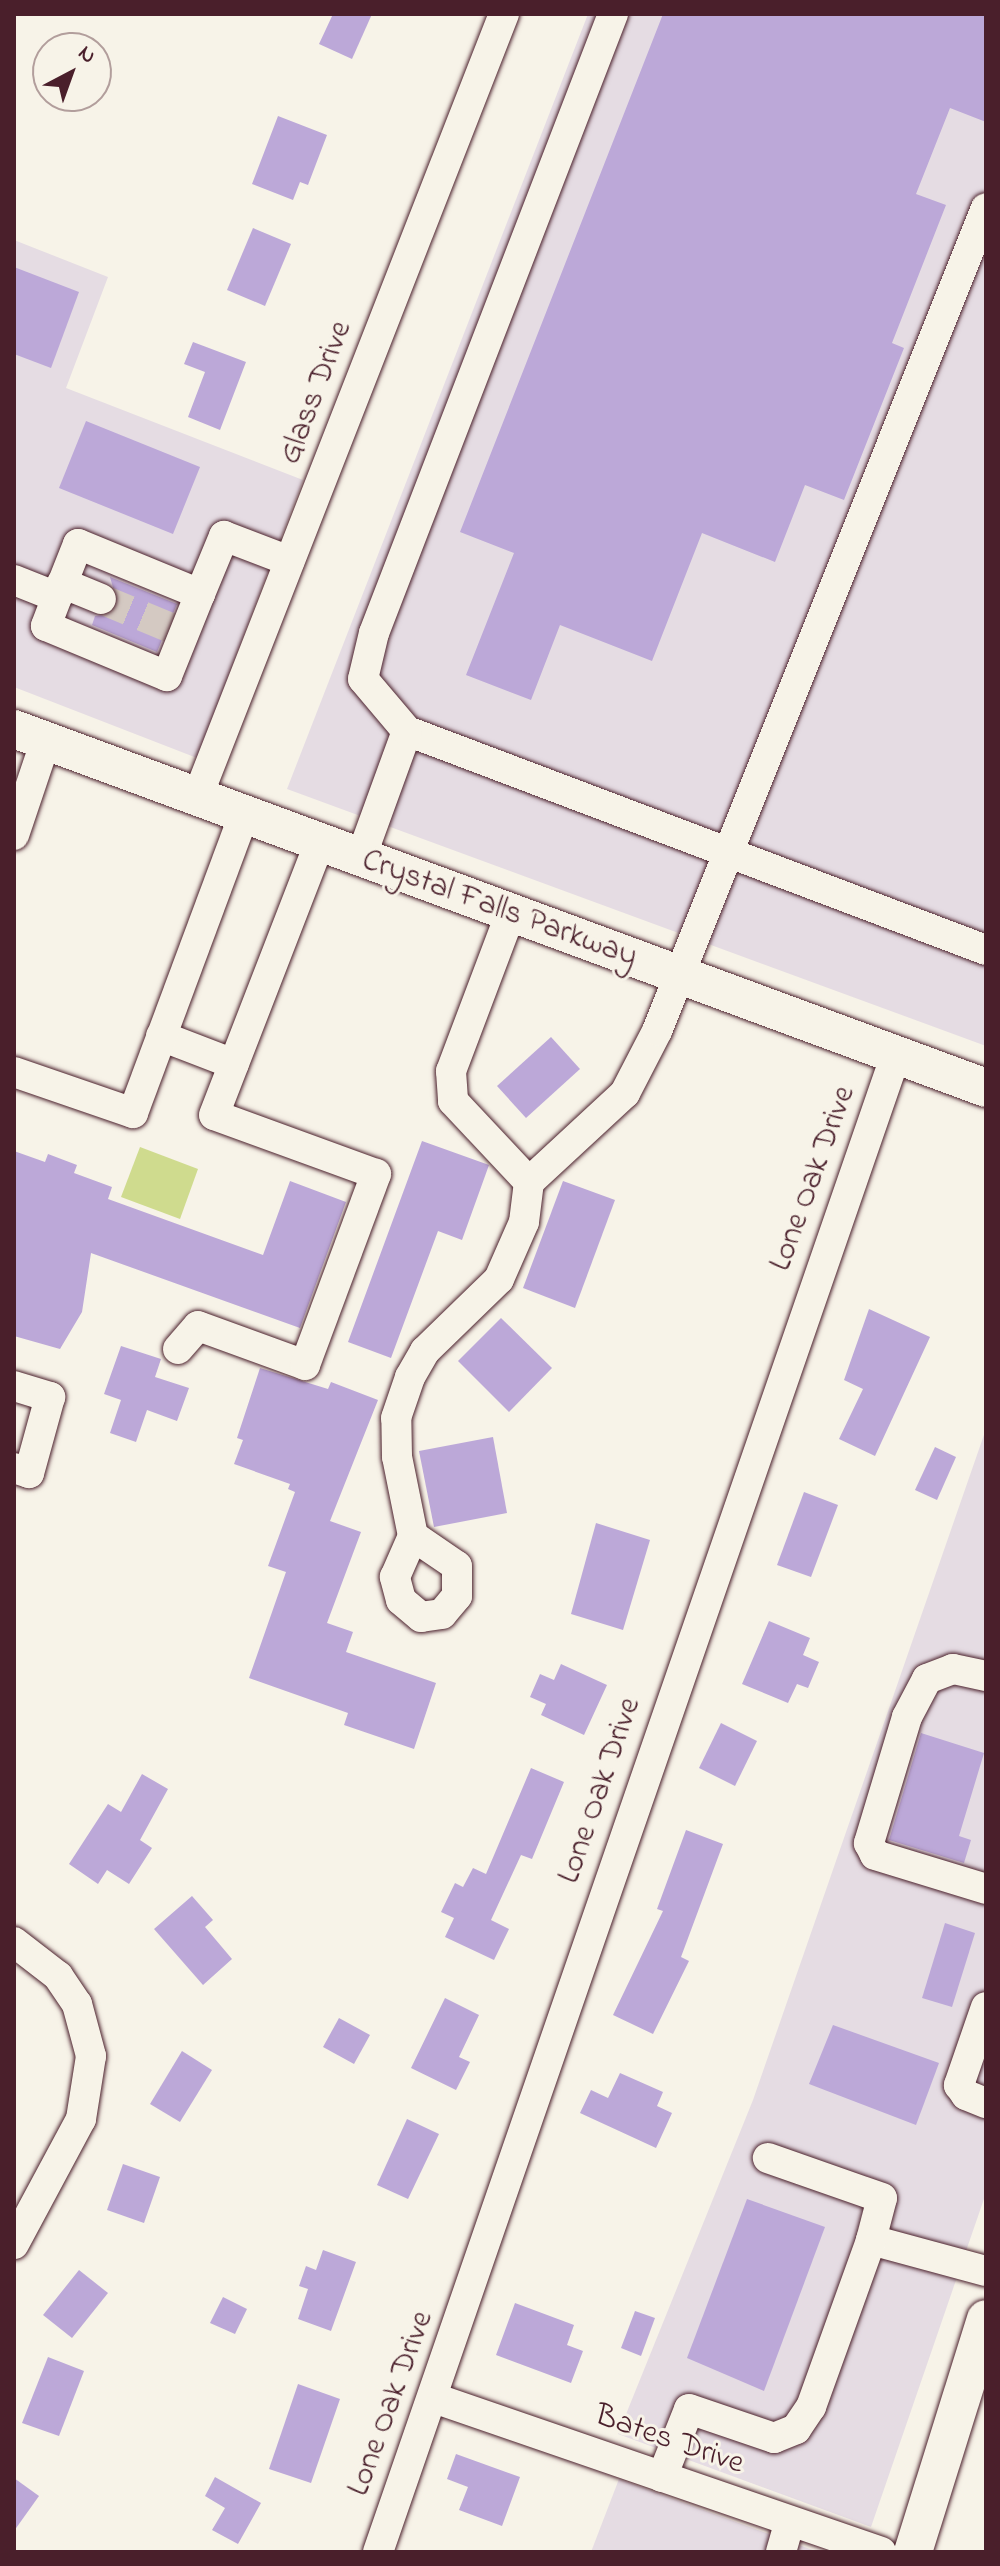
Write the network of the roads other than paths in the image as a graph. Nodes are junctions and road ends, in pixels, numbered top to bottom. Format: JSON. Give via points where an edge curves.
{"nodes":[{"id":1,"x":504,"y":14,"type":"edge"},
{"id":2,"x":613,"y":14,"type":"edge"},
{"id":3,"x":986,"y":208,"type":"edge"},
{"id":4,"x":289,"y":561,"type":"junction"},
{"id":5,"x":14,"y":580,"type":"edge"},
{"id":6,"x":60,"y":590,"type":"junction"},
{"id":7,"x":200,"y":594,"type":"junction"},
{"id":8,"x":101,"y":599,"type":"tunnel mouth"},
{"id":9,"x":407,"y":731,"type":"junction"},
{"id":10,"x":30,"y":734,"type":"edge"},
{"id":11,"x":197,"y":798,"type":"junction"},
{"id":12,"x":244,"y":815,"type":"junction"},
{"id":13,"x":14,"y":835,"type":"edge"},
{"id":14,"x":319,"y":844,"type":"junction"},
{"id":15,"x":733,"y":851,"type":"junction"},
{"id":16,"x":360,"y":860,"type":"junction"},
{"id":17,"x":510,"y":915,"type":"junction"},
{"id":18,"x":986,"y":950,"type":"edge"},
{"id":19,"x":681,"y":977,"type":"junction"},
{"id":20,"x":161,"y":1036,"type":"junction"},
{"id":21,"x":896,"y":1054,"type":"junction"},
{"id":22,"x":234,"y":1064,"type":"junction"},
{"id":23,"x":15,"y":1075,"type":"edge"},
{"id":24,"x":986,"y":1088,"type":"edge"},
{"id":25,"x":529,"y":1182,"type":"junction"},
{"id":26,"x":178,"y":1349,"type":"dead end"},
{"id":27,"x":14,"y":1386,"type":"edge"},
{"id":28,"x":14,"y":1468,"type":"edge"},
{"id":29,"x":413,"y":1536,"type":"dead end"},
{"id":30,"x":986,"y":1676,"type":"edge"},
{"id":31,"x":985,"y":1890,"type":"edge"},
{"id":32,"x":14,"y":1942,"type":"edge"},
{"id":33,"x":986,"y":2007,"type":"edge"},
{"id":34,"x":986,"y":2103,"type":"edge"},
{"id":35,"x":768,"y":2158,"type":"dead end"},
{"id":36,"x":871,"y":2240,"type":"junction"},
{"id":37,"x":14,"y":2244,"type":"edge"},
{"id":38,"x":986,"y":2271,"type":"edge"},
{"id":39,"x":986,"y":2319,"type":"edge"},
{"id":40,"x":434,"y":2398,"type":"junction"},
{"id":41,"x":662,"y":2477,"type":"junction"},
{"id":42,"x":790,"y":2521,"type":"junction"},
{"id":43,"x":378,"y":2552,"type":"edge"},
{"id":44,"x":781,"y":2552,"type":"edge"},
{"id":45,"x":881,"y":2552,"type":"edge"},
{"id":46,"x":913,"y":2552,"type":"edge"}],
"edges":[{"from":1,"to":4,"type":"street","name":"Glass Drive"},
{"from":2,"to":9,"type":"street","via":[[374,633],[363,679]]},
{"from":3,"to":15,"type":"street"},
{"from":4,"to":7,"type":"street","via":[[224,536]]},
{"from":4,"to":11,"type":"street","name":"Glass Drive"},
{"from":5,"to":6,"type":"street"},
{"from":6,"to":7,"type":"street","via":[[78,544]]},
{"from":6,"to":7,"type":"street","via":[[46,626],[167,676],[178,630]]},
{"from":6,"to":8,"type":"street"},
{"from":9,"to":15,"type":"street"},
{"from":9,"to":16,"type":"street"},
{"from":10,"to":11,"type":"main road","name":"Crystal Falls Parkway"},
{"from":10,"to":13,"type":"street"},
{"from":11,"to":12,"type":"main road","name":"Crystal Falls Parkway"},
{"from":12,"to":14,"type":"main road","name":"Crystal Falls Parkway"},
{"from":12,"to":20,"type":"street"},
{"from":14,"to":16,"type":"main road","name":"Crystal Falls Parkway"},
{"from":14,"to":22,"type":"street"},
{"from":15,"to":18,"type":"street"},
{"from":15,"to":19,"type":"street"},
{"from":16,"to":17,"type":"main road","name":"Crystal Falls Parkway"},
{"from":17,"to":19,"type":"main road","name":"Crystal Falls Parkway"},
{"from":17,"to":25,"type":"street","via":[[451,1071],[453,1101]]},
{"from":19,"to":21,"type":"main road","name":"Crystal Falls Parkway"},
{"from":19,"to":25,"type":"street","via":[[625,1093]]},
{"from":20,"to":22,"type":"street"},
{"from":20,"to":23,"type":"street","via":[[133,1113]]},
{"from":21,"to":24,"type":"main road","name":"Crystal Falls Parkway"},
{"from":21,"to":40,"type":"street","name":"Lone Oak Drive","via":[[686,1652]]},
{"from":22,"to":26,"type":"street","via":[[214,1115],[376,1174],[305,1365],[198,1326]]},
{"from":25,"to":29,"type":"street","via":[[524,1222],[499,1279],[425,1351],[401,1404],[397,1457]]},
{"from":27,"to":28,"type":"street","via":[[50,1397],[29,1473]]},
{"from":30,"to":31,"type":"street","via":[[953,1669],[927,1679],[907,1717],[869,1850]]},
{"from":32,"to":37,"type":"street","via":[[43,1961],[77,2004],[91,2056],[81,2119]]},
{"from":33,"to":34,"type":"street","via":[[959,2085],[966,2095]]},
{"from":35,"to":36,"type":"street","via":[[882,2198]]},
{"from":36,"to":38,"type":"street"},
{"from":36,"to":41,"type":"street","via":[[811,2407],[796,2429],[774,2438],[689,2409]]},
{"from":39,"to":46,"type":"main road"},
{"from":40,"to":41,"type":"street","name":"Bates Drive"},
{"from":40,"to":43,"type":"street","name":"Lone Oak Drive"},
{"from":41,"to":42,"type":"street","name":"Bates Drive"},
{"from":42,"to":44,"type":"street"},
{"from":42,"to":45,"type":"street","name":"Bates Drive"}]}
